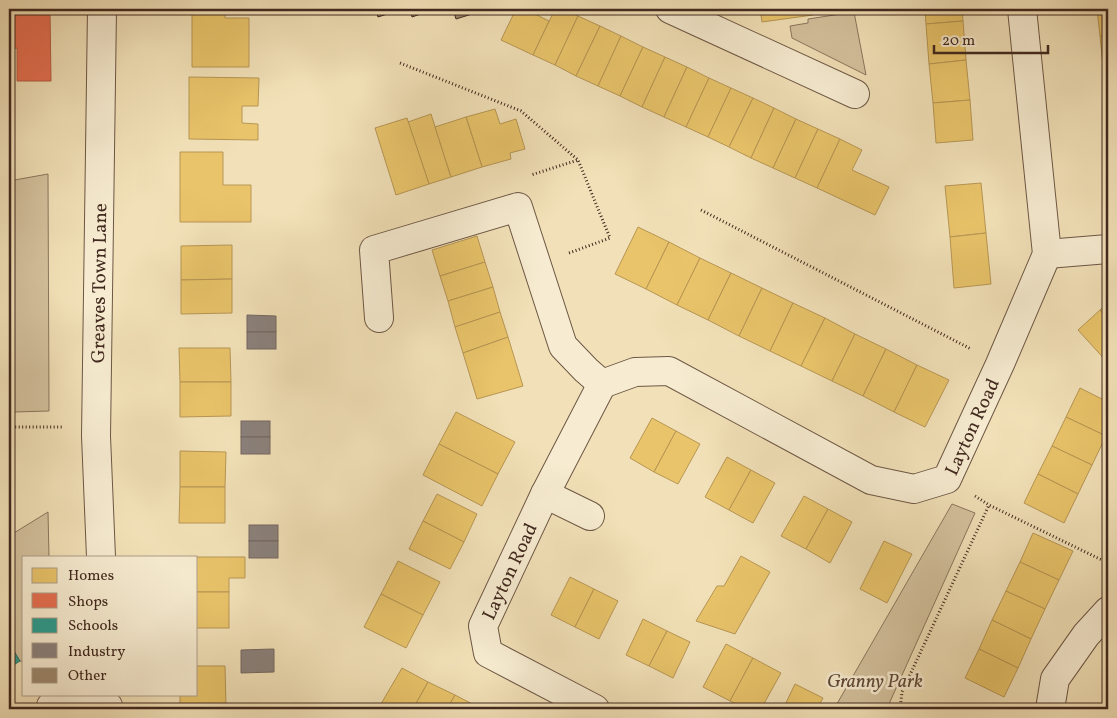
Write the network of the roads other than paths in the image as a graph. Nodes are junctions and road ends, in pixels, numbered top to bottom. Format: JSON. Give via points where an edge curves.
{"nodes":[{"id":1,"x":102,"y":9,"type":"edge"},
{"id":2,"x":670,"y":9,"type":"edge"},
{"id":3,"x":1022,"y":9,"type":"edge"},
{"id":4,"x":855,"y":94,"type":"dead end"},
{"id":5,"x":1108,"y":249,"type":"edge"},
{"id":6,"x":1047,"y":254,"type":"junction"},
{"id":7,"x":378,"y":318,"type":"dead end"},
{"id":8,"x":602,"y":384,"type":"junction"},
{"id":9,"x":545,"y":494,"type":"junction"},
{"id":10,"x":590,"y":516,"type":"dead end"},
{"id":11,"x":101,"y":556,"type":"edge"},
{"id":12,"x":1108,"y":611,"type":"edge"},
{"id":13,"x":108,"y":703,"type":"edge"},
{"id":14,"x":51,"y":706,"type":"dead end"},
{"id":15,"x":595,"y":709,"type":"edge"},
{"id":16,"x":1050,"y":709,"type":"edge"}],
"edges":[{"from":1,"to":11,"type":"street","name":"Greaves Town Lane","via":[[96,427]]},
{"from":2,"to":4,"type":"street"},
{"from":3,"to":6,"type":"street","name":"Layton Road"},
{"from":5,"to":6,"type":"street"},
{"from":6,"to":8,"type":"street","name":"Layton Road","via":[[947,479],[914,489],[871,480],[669,371],[635,372]]},
{"from":7,"to":8,"type":"street","via":[[374,250],[518,206],[563,346]]},
{"from":8,"to":9,"type":"street","name":"Layton Road"},
{"from":9,"to":10,"type":"street"},
{"from":9,"to":15,"type":"street","name":"Layton Road","via":[[483,626],[488,653]]},
{"from":12,"to":16,"type":"street","via":[[1086,635],[1055,679]]},
{"from":13,"to":14,"type":"street"}]}
